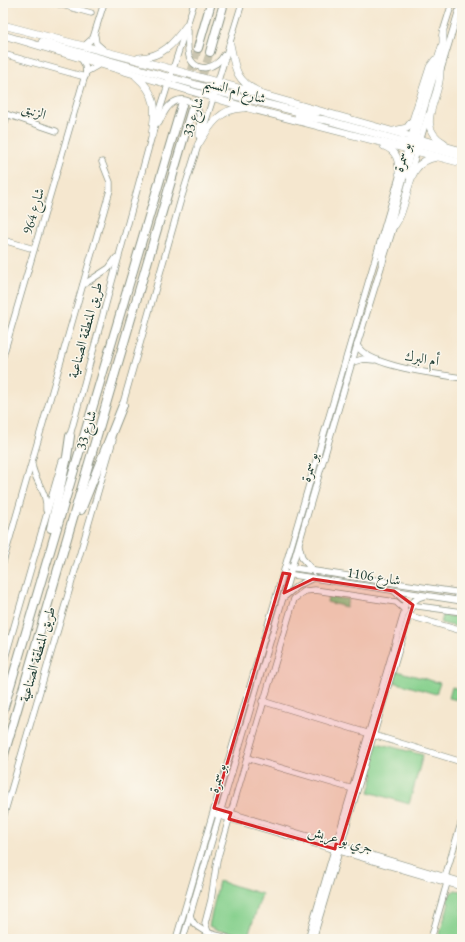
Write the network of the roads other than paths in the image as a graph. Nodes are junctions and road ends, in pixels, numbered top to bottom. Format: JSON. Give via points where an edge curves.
{"nodes":[{"id":1,"x":55,"y":3,"type":"edge"},
{"id":2,"x":104,"y":3,"type":"edge"},
{"id":3,"x":194,"y":3,"type":"edge"},
{"id":4,"x":211,"y":3,"type":"edge"},
{"id":5,"x":224,"y":3,"type":"edge"},
{"id":6,"x":242,"y":3,"type":"edge"},
{"id":7,"x":452,"y":3,"type":"edge"},
{"id":8,"x":461,"y":3,"type":"edge"},
{"id":9,"x":63,"y":4,"type":"edge"},
{"id":10,"x":91,"y":13,"type":"dead end"},
{"id":11,"x":3,"y":25,"type":"edge"},
{"id":12,"x":188,"y":25,"type":"junction"},
{"id":13,"x":444,"y":32,"type":"junction"},
{"id":14,"x":3,"y":35,"type":"edge"},
{"id":15,"x":95,"y":35,"type":"junction"},
{"id":16,"x":18,"y":39,"type":"junction"},
{"id":17,"x":230,"y":44,"type":"junction"},
{"id":18,"x":84,"y":46,"type":"junction"},
{"id":19,"x":198,"y":48,"type":"tunnel mouth"},
{"id":20,"x":105,"y":51,"type":"junction"},
{"id":21,"x":210,"y":52,"type":"tunnel mouth"},
{"id":22,"x":3,"y":54,"type":"edge"},
{"id":23,"x":81,"y":58,"type":"junction"},
{"id":24,"x":132,"y":59,"type":"junction"},
{"id":25,"x":435,"y":60,"type":"junction"},
{"id":26,"x":100,"y":64,"type":"junction"},
{"id":27,"x":440,"y":72,"type":"junction"},
{"id":28,"x":85,"y":74,"type":"junction"},
{"id":29,"x":134,"y":74,"type":"junction"},
{"id":30,"x":172,"y":77,"type":"junction"},
{"id":31,"x":218,"y":83,"type":"junction"},
{"id":32,"x":214,"y":94,"type":"junction"},
{"id":33,"x":272,"y":98,"type":"junction"},
{"id":34,"x":182,"y":105,"type":"tunnel mouth"},
{"id":35,"x":248,"y":108,"type":"junction"},
{"id":36,"x":192,"y":109,"type":"tunnel mouth"},
{"id":37,"x":324,"y":111,"type":"junction"},
{"id":38,"x":268,"y":113,"type":"junction"},
{"id":39,"x":5,"y":114,"type":"edge"},
{"id":40,"x":382,"y":129,"type":"junction"},
{"id":41,"x":3,"y":130,"type":"edge"},
{"id":42,"x":56,"y":131,"type":"dead end"},
{"id":43,"x":352,"y":134,"type":"junction"},
{"id":44,"x":152,"y":135,"type":"junction"},
{"id":45,"x":414,"y":144,"type":"junction"},
{"id":46,"x":198,"y":145,"type":"junction"},
{"id":47,"x":459,"y":150,"type":"edge"},
{"id":48,"x":462,"y":156,"type":"edge"},
{"id":49,"x":438,"y":157,"type":"junction"},
{"id":50,"x":102,"y":162,"type":"dead end"},
{"id":51,"x":462,"y":163,"type":"edge"},
{"id":52,"x":399,"y":173,"type":"junction"},
{"id":53,"x":394,"y":224,"type":"junction"},
{"id":54,"x":3,"y":240,"type":"edge"},
{"id":55,"x":34,"y":249,"type":"junction"},
{"id":56,"x":119,"y":252,"type":"junction"},
{"id":57,"x":382,"y":263,"type":"junction"},
{"id":58,"x":83,"y":285,"type":"junction"},
{"id":59,"x":357,"y":345,"type":"junction"},
{"id":60,"x":3,"y":356,"type":"edge"},
{"id":61,"x":378,"y":361,"type":"junction"},
{"id":62,"x":353,"y":362,"type":"junction"},
{"id":63,"x":462,"y":378,"type":"edge"},
{"id":64,"x":123,"y":405,"type":"junction"},
{"id":65,"x":70,"y":436,"type":"junction"},
{"id":66,"x":31,"y":462,"type":"junction"},
{"id":67,"x":44,"y":526,"type":"junction"},
{"id":68,"x":299,"y":542,"type":"junction"},
{"id":69,"x":65,"y":548,"type":"junction"},
{"id":70,"x":3,"y":562,"type":"edge"},
{"id":71,"x":45,"y":566,"type":"junction"},
{"id":72,"x":285,"y":566,"type":"junction"},
{"id":73,"x":292,"y":568,"type":"junction"},
{"id":74,"x":315,"y":572,"type":"junction"},
{"id":75,"x":283,"y":573,"type":"junction"},
{"id":76,"x":290,"y":574,"type":"junction"},
{"id":77,"x":313,"y":579,"type":"junction"},
{"id":78,"x":462,"y":582,"type":"edge"},
{"id":79,"x":394,"y":591,"type":"junction"},
{"id":80,"x":450,"y":591,"type":"junction"},
{"id":81,"x":461,"y":593,"type":"edge"},
{"id":82,"x":424,"y":596,"type":"junction"},
{"id":83,"x":283,"y":598,"type":"junction"},
{"id":84,"x":460,"y":600,"type":"edge"},
{"id":85,"x":413,"y":605,"type":"junction"},
{"id":86,"x":405,"y":607,"type":"junction"},
{"id":87,"x":462,"y":612,"type":"edge"},
{"id":88,"x":410,"y":616,"type":"junction"},
{"id":89,"x":15,"y":623,"type":"junction"},
{"id":90,"x":462,"y":632,"type":"edge"},
{"id":91,"x":3,"y":646,"type":"edge"},
{"id":92,"x":3,"y":665,"type":"edge"},
{"id":93,"x":262,"y":701,"type":"junction"},
{"id":94,"x":3,"y":710,"type":"edge"},
{"id":95,"x":371,"y":735,"type":"junction"},
{"id":96,"x":3,"y":758,"type":"edge"},
{"id":97,"x":247,"y":758,"type":"junction"},
{"id":98,"x":462,"y":762,"type":"edge"},
{"id":99,"x":353,"y":789,"type":"junction"},
{"id":100,"x":224,"y":798,"type":"junction"},
{"id":101,"x":213,"y":811,"type":"junction"},
{"id":102,"x":220,"y":813,"type":"junction"},
{"id":103,"x":229,"y":816,"type":"junction"},
{"id":104,"x":3,"y":818,"type":"edge"},
{"id":105,"x":462,"y":820,"type":"edge"},
{"id":106,"x":216,"y":826,"type":"junction"},
{"id":107,"x":338,"y":848,"type":"junction"},
{"id":108,"x":448,"y":881,"type":"junction"},
{"id":109,"x":462,"y":882,"type":"edge"},
{"id":110,"x":462,"y":887,"type":"edge"},
{"id":111,"x":190,"y":915,"type":"junction"},
{"id":112,"x":208,"y":932,"type":"junction"},
{"id":113,"x":176,"y":939,"type":"edge"},
{"id":114,"x":183,"y":939,"type":"edge"},
{"id":115,"x":232,"y":939,"type":"edge"},
{"id":116,"x":308,"y":939,"type":"edge"},
{"id":117,"x":313,"y":939,"type":"edge"},
{"id":118,"x":431,"y":939,"type":"edge"},
{"id":119,"x":434,"y":939,"type":"edge"}],
"edges":[{"from":1,"to":9,"type":"street"},
{"from":2,"to":15,"type":"street"},
{"from":3,"to":12,"type":"street","name":"طريق المنطقة الصناعية"},
{"from":4,"to":19,"type":"highway"},
{"from":5,"to":21,"type":"highway"},
{"from":6,"to":17,"type":"street"},
{"from":7,"to":13,"type":"street","name":"بو سمرة"},
{"from":8,"to":27,"type":"street","name":"بو سمرة"},
{"from":9,"to":10,"type":"street"},
{"from":11,"to":18,"type":"main road","name":"شارع ام السنيم"},
{"from":12,"to":17,"type":"street","via":[[189,56],[198,66],[214,66],[221,60]]},
{"from":12,"to":24,"type":"main road","via":[[173,45],[163,52],[151,57]]},
{"from":12,"to":30,"type":"street","name":"طريق المنطقة الصناعية"},
{"from":13,"to":25,"type":"street","name":"بو سمرة"},
{"from":13,"to":45,"type":"main road","via":[[444,43]]},
{"from":14,"to":16,"type":"main road","name":"شارع ام السنيم"},
{"from":15,"to":18,"type":"street"},
{"from":15,"to":20,"type":"street","via":[[96,42]]},
{"from":16,"to":23,"type":"main road","name":"شارع ام السنيم"},
{"from":16,"to":30,"type":"main road","via":[[52,44]]},
{"from":17,"to":31,"type":"street","name":"شارع 33"},
{"from":17,"to":33,"type":"main road","via":[[235,67],[241,79],[251,88]]},
{"from":18,"to":20,"type":"main road","name":"شارع ام السنيم"},
{"from":20,"to":24,"type":"main road","name":"شارع ام السنيم"},
{"from":22,"to":28,"type":"street"},
{"from":23,"to":26,"type":"main road","name":"شارع ام السنيم"},
{"from":23,"to":28,"type":"street","via":[[85,65]]},
{"from":24,"to":30,"type":"main road","name":"شارع ام السنيم"},
{"from":25,"to":40,"type":"main road","via":[[430,67],[409,126],[397,131]]},
{"from":25,"to":45,"type":"street","name":"بو سمرة"},
{"from":26,"to":28,"type":"street"},
{"from":26,"to":29,"type":"main road","name":"شارع ام السنيم"},
{"from":27,"to":45,"type":"street","name":"بو سمرة"},
{"from":27,"to":47,"type":"main road","via":[[441,81],[429,128],[435,137]]},
{"from":28,"to":55,"type":"street","name":"شارع 964"},
{"from":29,"to":30,"type":"main road","name":"شارع ام السنيم"},
{"from":29,"to":44,"type":"main road","via":[[146,85],[153,98],[155,111]]},
{"from":30,"to":31,"type":"main road","name":"شارع ام السنيم"},
{"from":30,"to":32,"type":"main road","name":"شارع ام السنيم"},
{"from":30,"to":44,"type":"street","name":"طريق المنطقة الصناعية"},
{"from":31,"to":32,"type":"street","name":"شارع 33"},
{"from":31,"to":33,"type":"main road","name":"شارع ام السنيم"},
{"from":32,"to":35,"type":"main road","name":"شارع ام السنيم"},
{"from":32,"to":37,"type":"main road","via":[[305,113]]},
{"from":32,"to":46,"type":"street","name":"شارع 33"},
{"from":33,"to":37,"type":"main road","name":"شارع ام السنيم"},
{"from":34,"to":71,"type":"highway","name":"شارع 33"},
{"from":35,"to":38,"type":"main road","name":"شارع ام السنيم"},
{"from":35,"to":46,"type":"main road","via":[[237,108],[223,113],[209,126]]},
{"from":36,"to":69,"type":"highway","name":"شارع 33"},
{"from":37,"to":40,"type":"main road","name":"شارع ام السنيم"},
{"from":38,"to":43,"type":"main road","name":"شارع ام السنيم"},
{"from":38,"to":45,"type":"main road","via":[[326,120]]},
{"from":39,"to":41,"type":"street"},
{"from":39,"to":42,"type":"street","name":"الزنبق"},
{"from":40,"to":45,"type":"main road","name":"شارع ام السنيم"},
{"from":43,"to":45,"type":"main road","name":"شارع ام السنيم"},
{"from":43,"to":52,"type":"main road","via":[[394,152]]},
{"from":44,"to":46,"type":"street","via":[[170,104],[186,100],[194,104],[199,114]]},
{"from":44,"to":56,"type":"street","name":"طريق المنطقة الصناعية"},
{"from":45,"to":47,"type":"main road","name":"شارع ام السنيم"},
{"from":45,"to":48,"type":"main road"},
{"from":45,"to":49,"type":"main road","name":"شارع ام السنيم"},
{"from":45,"to":52,"type":"street","name":"بو سمرة"},
{"from":45,"to":53,"type":"street","name":"بو سمرة"},
{"from":45,"to":57,"type":"main road"},
{"from":46,"to":64,"type":"street","name":"شارع 33"},
{"from":49,"to":51,"type":"main road","name":"شارع ام السنيم"},
{"from":49,"to":53,"type":"main road","via":[[426,159],[415,168],[400,217]]},
{"from":50,"to":58,"type":"street","name":"طريق المنطقة الصناعية","via":[[110,182],[110,190]]},
{"from":52,"to":72,"type":"street","name":"بو سمرة"},
{"from":53,"to":57,"type":"street","name":"بو سمرة"},
{"from":54,"to":55,"type":"street"},
{"from":55,"to":60,"type":"street","name":"شارع 964"},
{"from":56,"to":58,"type":"street","via":[[109,268]]},
{"from":56,"to":65,"type":"street","name":"طريق المنطقة الصناعية"},
{"from":57,"to":59,"type":"street","name":"بو سمرة"},
{"from":58,"to":66,"type":"street","name":"طريق المنطقة الصناعية"},
{"from":59,"to":61,"type":"street","name":"أم البرك","via":[[363,354]]},
{"from":59,"to":62,"type":"street","name":"بو سمرة"},
{"from":61,"to":62,"type":"street","name":"أم البرك","via":[[363,359]]},
{"from":61,"to":63,"type":"street","name":"أم البرك"},
{"from":62,"to":68,"type":"street","name":"بو سمرة"},
{"from":64,"to":69,"type":"highway"},
{"from":64,"to":104,"type":"street","name":"طريق المنطقة الصناعية"},
{"from":65,"to":67,"type":"street","name":"طريق المنطقة الصناعية"},
{"from":65,"to":71,"type":"highway"},
{"from":66,"to":67,"type":"street","via":[[36,479],[46,496]]},
{"from":66,"to":70,"type":"street","name":"طريق المنطقة الصناعية"},
{"from":67,"to":89,"type":"street","name":"طريق المنطقة الصناعية"},
{"from":68,"to":73,"type":"street","name":"بو سمرة"},
{"from":68,"to":74,"type":"street","via":[[302,558]]},
{"from":69,"to":96,"type":"highway","name":"شارع 33"},
{"from":71,"to":94,"type":"highway","name":"شارع 33"},
{"from":72,"to":73,"type":"street","name":"شارع 1106"},
{"from":72,"to":75,"type":"street","name":"بو سمرة"},
{"from":73,"to":74,"type":"street","name":"شارع 1106"},
{"from":73,"to":76,"type":"street","name":"بو سمرة"},
{"from":74,"to":80,"type":"street","name":"شارع 1106"},
{"from":75,"to":76,"type":"street","name":"شارع 1106"},
{"from":75,"to":101,"type":"street","name":"بو سمرة"},
{"from":76,"to":77,"type":"street","name":"شارع 1106"},
{"from":76,"to":83,"type":"street","name":"بو سمرة"},
{"from":77,"to":79,"type":"street","name":"شارع 1106"},
{"from":77,"to":83,"type":"street","via":[[297,586]]},
{"from":78,"to":80,"type":"street"},
{"from":78,"to":81,"type":"street"},
{"from":79,"to":82,"type":"street","name":"شارع 1106"},
{"from":79,"to":86,"type":"street","via":[[403,598]]},
{"from":80,"to":81,"type":"street","name":"شارع 1106"},
{"from":81,"to":84,"type":"street"},
{"from":82,"to":84,"type":"street","name":"شارع 1106"},
{"from":82,"to":85,"type":"street","via":[[416,599]]},
{"from":83,"to":100,"type":"street","name":"بو سمرة"},
{"from":85,"to":86,"type":"street"},
{"from":85,"to":87,"type":"street"},
{"from":85,"to":88,"type":"street"},
{"from":86,"to":93,"type":"street","via":[[390,601],[315,590],[302,593],[293,602]]},
{"from":86,"to":95,"type":"street"},
{"from":88,"to":90,"type":"street"},
{"from":88,"to":95,"type":"street"},
{"from":89,"to":91,"type":"street"},
{"from":89,"to":92,"type":"street","name":"طريق المنطقة الصناعية"},
{"from":93,"to":95,"type":"street"},
{"from":93,"to":97,"type":"street"},
{"from":95,"to":98,"type":"street"},
{"from":95,"to":99,"type":"street"},
{"from":95,"to":107,"type":"street"},
{"from":97,"to":99,"type":"street"},
{"from":97,"to":103,"type":"street"},
{"from":99,"to":107,"type":"street"},
{"from":100,"to":102,"type":"street","name":"بو سمرة"},
{"from":100,"to":103,"type":"street"},
{"from":101,"to":102,"type":"street","name":"جري بو عريش"},
{"from":101,"to":113,"type":"street","name":"بو سمرة"},
{"from":102,"to":103,"type":"street","name":"جري بو عريش"},
{"from":102,"to":106,"type":"street","name":"بو سمرة"},
{"from":103,"to":106,"type":"street"},
{"from":103,"to":107,"type":"street","name":"جري بو عريش"},
{"from":103,"to":112,"type":"street","via":[[205,923]]},
{"from":105,"to":108,"type":"street"},
{"from":106,"to":111,"type":"street","name":"بو سمرة"},
{"from":107,"to":108,"type":"street","name":"جري بو عريش"},
{"from":107,"to":116,"type":"street"},
{"from":107,"to":117,"type":"street"},
{"from":108,"to":109,"type":"street","name":"جري بو عريش"},
{"from":108,"to":110,"type":"street","name":"جري بو عريش"},
{"from":108,"to":118,"type":"street"},
{"from":108,"to":119,"type":"street"},
{"from":111,"to":112,"type":"street","via":[[196,926]]},
{"from":111,"to":114,"type":"street","name":"بو سمرة"},
{"from":112,"to":115,"type":"street"}]}
